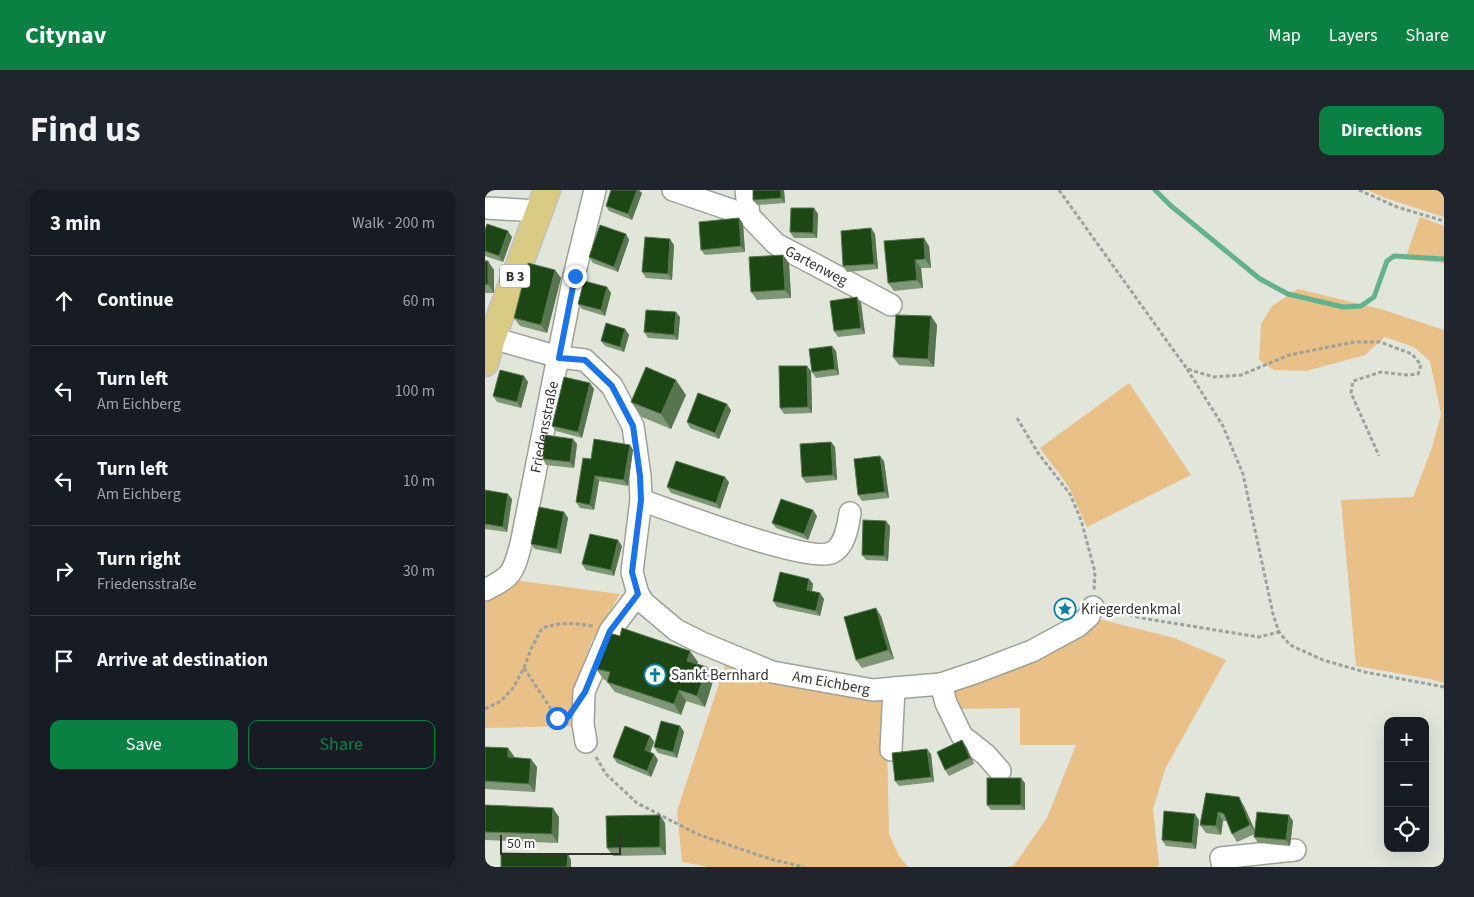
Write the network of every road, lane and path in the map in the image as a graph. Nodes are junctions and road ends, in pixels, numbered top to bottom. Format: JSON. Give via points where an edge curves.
{"nodes":[{"id":1,"x":595,"y":190,"type":"edge"},
{"id":2,"x":673,"y":190,"type":"edge"},
{"id":3,"x":746,"y":190,"type":"edge"},
{"id":4,"x":1059,"y":190,"type":"edge"},
{"id":5,"x":1359,"y":190,"type":"edge"},
{"id":6,"x":543,"y":200,"type":"edge"},
{"id":7,"x":485,"y":208,"type":"edge"},
{"id":8,"x":749,"y":216,"type":"junction"},
{"id":9,"x":1444,"y":221,"type":"edge"},
{"id":10,"x":891,"y":304,"type":"dead end"},
{"id":11,"x":493,"y":338,"type":"junction"},
{"id":12,"x":559,"y":358,"type":"junction"},
{"id":13,"x":485,"y":364,"type":"edge"},
{"id":14,"x":1187,"y":369,"type":"junction"},
{"id":15,"x":1017,"y":418,"type":"dead end"},
{"id":16,"x":1379,"y":456,"type":"dead end"},
{"id":17,"x":641,"y":500,"type":"junction"},
{"id":18,"x":850,"y":513,"type":"dead end"},
{"id":19,"x":485,"y":590,"type":"edge"},
{"id":20,"x":638,"y":594,"type":"junction"},
{"id":21,"x":1093,"y":607,"type":"junction"},
{"id":22,"x":610,"y":631,"type":"junction"},
{"id":23,"x":1279,"y":632,"type":"junction"},
{"id":24,"x":524,"y":668,"type":"junction"},
{"id":25,"x":941,"y":684,"type":"junction"},
{"id":26,"x":1444,"y":686,"type":"edge"},
{"id":27,"x":894,"y":688,"type":"junction"},
{"id":28,"x":585,"y":692,"type":"junction"},
{"id":29,"x":485,"y":709,"type":"edge"},
{"id":30,"x":586,"y":742,"type":"joint"},
{"id":31,"x":891,"y":750,"type":"dead end"},
{"id":32,"x":1000,"y":771,"type":"dead end"},
{"id":33,"x":1295,"y":850,"type":"dead end"},
{"id":34,"x":804,"y":867,"type":"edge"},
{"id":35,"x":1223,"y":867,"type":"edge"}],
"edges":[{"from":1,"to":12,"type":"street","name":"Friedensstraße"},
{"from":2,"to":8,"type":"street","name":"Gartenweg"},
{"from":3,"to":8,"type":"street"},
{"from":4,"to":14,"type":"path"},
{"from":5,"to":9,"type":"path"},
{"from":6,"to":7,"type":"street"},
{"from":6,"to":11,"type":"main road","number":"B 3"},
{"from":8,"to":10,"type":"street","name":"Gartenweg","via":[[777,244]]},
{"from":11,"to":12,"type":"street","name":"Am Eichberg"},
{"from":11,"to":13,"type":"main road","number":"B 3"},
{"from":12,"to":17,"type":"street","name":"Am Eichberg","via":[[585,360],[612,386],[633,426]]},
{"from":12,"to":19,"type":"street","name":"Friedensstraße","via":[[515,569],[506,580]]},
{"from":14,"to":16,"type":"path","via":[[1214,377],[1241,375],[1289,355],[1354,342],[1380,342],[1412,354],[1421,365],[1418,374],[1381,372],[1353,381],[1351,393]]},
{"from":14,"to":23,"type":"path","via":[[1223,426],[1243,474]]},
{"from":15,"to":21,"type":"path","via":[[1038,453],[1070,494],[1081,520],[1095,572]]},
{"from":17,"to":18,"type":"street","via":[[747,537],[823,555],[833,552],[846,536]]},
{"from":17,"to":20,"type":"street","name":"Am Eichberg","via":[[632,572]]},
{"from":20,"to":22,"type":"street"},
{"from":20,"to":27,"type":"street","name":"Am Eichberg","via":[[676,630],[772,672],[873,690]]},
{"from":21,"to":23,"type":"path","via":[[1259,637]]},
{"from":21,"to":25,"type":"street","name":"Am Eichberg","via":[[1079,626],[1032,651]]},
{"from":22,"to":24,"type":"path","via":[[570,623],[542,628]]},
{"from":22,"to":28,"type":"street"},
{"from":23,"to":26,"type":"path","via":[[1290,645],[1323,660],[1365,672]]},
{"from":24,"to":28,"type":"path","via":[[557,718],[568,717]]},
{"from":24,"to":29,"type":"path","via":[[501,701]]},
{"from":25,"to":27,"type":"street","name":"Am Eichberg"},
{"from":25,"to":32,"type":"street","via":[[962,736]]},
{"from":27,"to":31,"type":"street"},
{"from":28,"to":30,"type":"street","via":[[583,724]]},
{"from":30,"to":34,"type":"path","via":[[606,774],[637,803],[697,834]]},
{"from":33,"to":35,"type":"street","via":[[1221,858]]}]}
